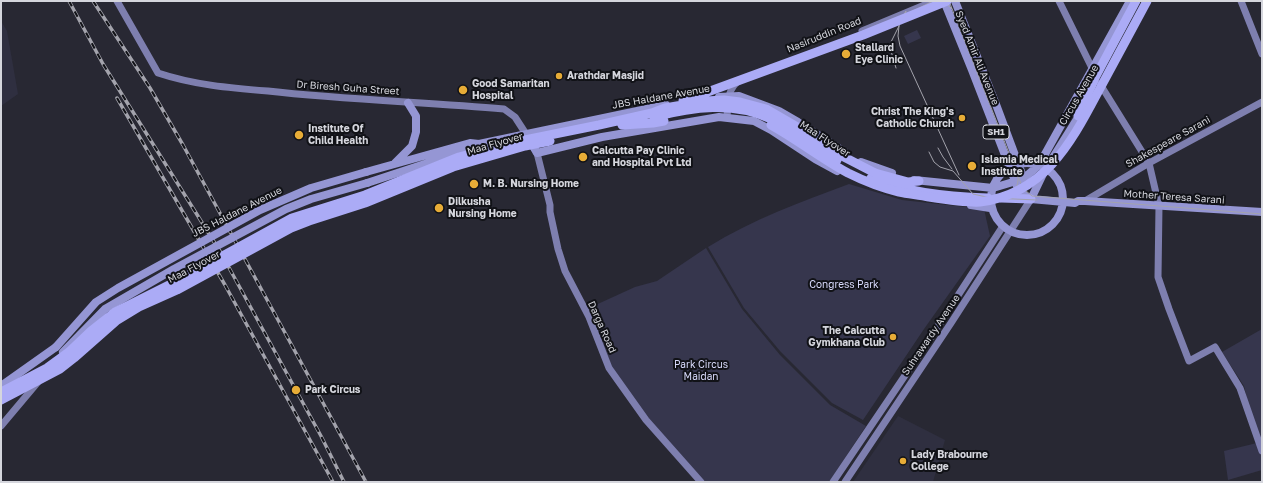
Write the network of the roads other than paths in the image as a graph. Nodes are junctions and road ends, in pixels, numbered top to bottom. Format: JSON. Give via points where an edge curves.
{"nodes":[{"id":1,"x":117,"y":1,"type":"edge"},
{"id":2,"x":934,"y":1,"type":"edge"},
{"id":3,"x":944,"y":1,"type":"edge"},
{"id":4,"x":947,"y":1,"type":"edge"},
{"id":5,"x":955,"y":1,"type":"edge"},
{"id":6,"x":1059,"y":1,"type":"edge"},
{"id":7,"x":1130,"y":1,"type":"edge"},
{"id":8,"x":1136,"y":1,"type":"edge"},
{"id":9,"x":1144,"y":1,"type":"edge"},
{"id":10,"x":1147,"y":1,"type":"edge"},
{"id":11,"x":1241,"y":1,"type":"edge"},
{"id":12,"x":1262,"y":54,"type":"edge"},
{"id":13,"x":1092,"y":68,"type":"junction"},
{"id":14,"x":1099,"y":83,"type":"junction"},
{"id":15,"x":729,"y":96,"type":"junction"},
{"id":16,"x":1262,"y":102,"type":"edge"},
{"id":17,"x":408,"y":103,"type":"junction"},
{"id":18,"x":665,"y":108,"type":"junction"},
{"id":19,"x":1078,"y":116,"type":"junction"},
{"id":20,"x":727,"y":117,"type":"junction"},
{"id":21,"x":622,"y":125,"type":"junction"},
{"id":22,"x":526,"y":134,"type":"junction"},
{"id":23,"x":478,"y":144,"type":"junction"},
{"id":24,"x":537,"y":153,"type":"junction"},
{"id":25,"x":1019,"y":164,"type":"junction"},
{"id":26,"x":1149,"y":164,"type":"junction"},
{"id":27,"x":392,"y":165,"type":"junction"},
{"id":28,"x":1042,"y":166,"type":"junction"},
{"id":29,"x":1010,"y":168,"type":"junction"},
{"id":30,"x":1019,"y":180,"type":"junction"},
{"id":31,"x":919,"y":182,"type":"junction"},
{"id":32,"x":993,"y":188,"type":"junction"},
{"id":33,"x":1032,"y":197,"type":"junction"},
{"id":34,"x":991,"y":198,"type":"junction"},
{"id":35,"x":1064,"y":199,"type":"junction"},
{"id":36,"x":1082,"y":201,"type":"junction"},
{"id":37,"x":1159,"y":206,"type":"junction"},
{"id":38,"x":990,"y":208,"type":"junction"},
{"id":39,"x":1262,"y":212,"type":"edge"},
{"id":40,"x":1003,"y":226,"type":"junction"},
{"id":41,"x":1011,"y":232,"type":"junction"},
{"id":42,"x":60,"y":349,"type":"junction"},
{"id":43,"x":53,"y":361,"type":"junction"},
{"id":44,"x":1,"y":386,"type":"edge"},
{"id":45,"x":1,"y":392,"type":"edge"},
{"id":46,"x":1,"y":401,"type":"edge"},
{"id":47,"x":1,"y":426,"type":"edge"},
{"id":48,"x":1262,"y":451,"type":"edge"},
{"id":49,"x":701,"y":482,"type":"edge"},
{"id":50,"x":833,"y":482,"type":"edge"},
{"id":51,"x":845,"y":482,"type":"edge"}],
"edges":[{"from":1,"to":17,"type":"main road","name":"Dr Biresh Guha Street","via":[[158,73],[177,80],[286,93]]},
{"from":2,"to":15,"type":"main road","name":"Nasiruddin Road","via":[[749,76],[736,83]]},
{"from":3,"to":29,"type":"main road","name":"Syed Amir Ali Avenue","number":"SH1"},
{"from":4,"to":18,"type":"highway","bridge":true},
{"from":5,"to":25,"type":"main road","name":"Syed Amir Ali Avenue","number":"SH1"},
{"from":6,"to":13,"type":"main road"},
{"from":7,"to":13,"type":"main road","name":"Circus Avenue"},
{"from":8,"to":19,"type":"highway"},
{"from":9,"to":14,"type":"main road","name":"Circus Avenue"},
{"from":10,"to":21,"type":"highway","bridge":true,"via":[[1063,153],[1036,180],[992,200],[978,202],[938,199],[899,192],[868,182],[748,114],[718,111],[653,123]]},
{"from":11,"to":12,"type":"main road"},
{"from":13,"to":28,"type":"main road","name":"Circus Avenue"},
{"from":14,"to":19,"type":"main road","name":"Circus Avenue"},
{"from":14,"to":26,"type":"main road"},
{"from":15,"to":20,"type":"main road"},
{"from":15,"to":22,"type":"main road","name":"JBS Haldane Avenue","via":[[698,98]]},
{"from":15,"to":31,"type":"main road","name":"JBS Haldane Avenue","via":[[739,96],[778,111],[857,160]]},
{"from":16,"to":26,"type":"main road","name":"Shakespeare Sarani"},
{"from":17,"to":22,"type":"main road","name":"Dr Biresh Guha Street","via":[[504,109],[515,116]]},
{"from":17,"to":27,"type":"main road","via":[[416,116],[416,132],[412,146]]},
{"from":18,"to":31,"type":"highway","name":"Maa Flyover","bridge":true,"via":[[724,100],[752,104],[781,116],[860,166],[908,182]]},
{"from":18,"to":45,"type":"highway","name":"Maa Flyover","bridge":true,"via":[[459,157],[365,195],[292,218],[114,312],[47,368]]},
{"from":19,"to":28,"type":"main road","name":"Circus Avenue","via":[[1066,138]]},
{"from":20,"to":24,"type":"main road","name":"Maa Flyover","via":[[602,137]]},
{"from":20,"to":38,"type":"main road","name":"Maa Flyover","via":[[754,121],[840,173],[896,193]]},
{"from":21,"to":34,"type":"highway","name":"Maa Flyover","bridge":true,"via":[[704,107],[739,108],[776,121],[846,166],[871,178],[917,191]]},
{"from":21,"to":46,"type":"highway","name":"Maa Flyover","bridge":true,"via":[[525,146],[453,167],[365,203],[291,228],[177,290],[139,307],[116,321],[60,369]]},
{"from":22,"to":23,"type":"main road","name":"JBS Haldane Avenue"},
{"from":22,"to":24,"type":"main road"},
{"from":23,"to":27,"type":"main road","name":"JBS Haldane Avenue","via":[[470,143]]},
{"from":23,"to":42,"type":"main road","name":"JBS Haldane Avenue","bridge":true,"via":[[470,149],[310,199],[286,209],[105,309]]},
{"from":24,"to":49,"type":"main road","name":"Darga Road","via":[[565,271],[589,317],[609,368],[646,420]]},
{"from":25,"to":28,"type":"main road"},
{"from":25,"to":29,"type":"main road"},
{"from":25,"to":30,"type":"main road","name":"Syed Amir Ali Avenue"},
{"from":26,"to":36,"type":"main road","name":"Shakespeare Sarani"},
{"from":26,"to":37,"type":"main road"},
{"from":27,"to":42,"type":"main road","name":"JBS Haldane Avenue","bridge":true,"via":[[311,188],[260,210],[118,288],[96,302]]},
{"from":28,"to":30,"type":"main road","name":"JBS Haldane Avenue"},
{"from":28,"to":33,"type":"main road","name":"Circus Avenue"},
{"from":28,"to":35,"type":"main road","via":[[1055,175]]},
{"from":29,"to":30,"type":"main road","name":"Syed Amir Ali Avenue"},
{"from":29,"to":32,"type":"main road","via":[[999,177]]},
{"from":30,"to":32,"type":"main road","name":"JBS Haldane Avenue"},
{"from":30,"to":33,"type":"main road","via":[[1022,193]]},
{"from":31,"to":32,"type":"main road","name":"JBS Haldane Avenue"},
{"from":32,"to":34,"type":"main road"},
{"from":33,"to":34,"type":"highway","name":"Maa Flyover"},
{"from":33,"to":35,"type":"main road","name":"Mother Teresa Sarani"},
{"from":33,"to":41,"type":"main road","name":"Suhrawardy Avenue"},
{"from":34,"to":38,"type":"main road"},
{"from":35,"to":36,"type":"main road","name":"Mother Teresa Sarani"},
{"from":35,"to":41,"type":"main road","via":[[1058,220],[1051,228],[1032,236]]},
{"from":36,"to":37,"type":"main road","name":"Mother Teresa Sarani"},
{"from":37,"to":39,"type":"main road","name":"Mother Teresa Sarani"},
{"from":37,"to":48,"type":"main road","via":[[1158,277],[1189,361],[1214,347],[1240,388]]},
{"from":38,"to":40,"type":"main road"},
{"from":40,"to":41,"type":"main road"},
{"from":40,"to":50,"type":"main road","name":"Suhrawardy Avenue"},
{"from":41,"to":51,"type":"main road","name":"Suhrawardy Avenue"},
{"from":42,"to":43,"type":"main road","name":"JBS Haldane Avenue"},
{"from":42,"to":44,"type":"main road"},
{"from":43,"to":46,"type":"main road","name":"JBS Haldane Avenue"},
{"from":43,"to":47,"type":"main road"}]}
